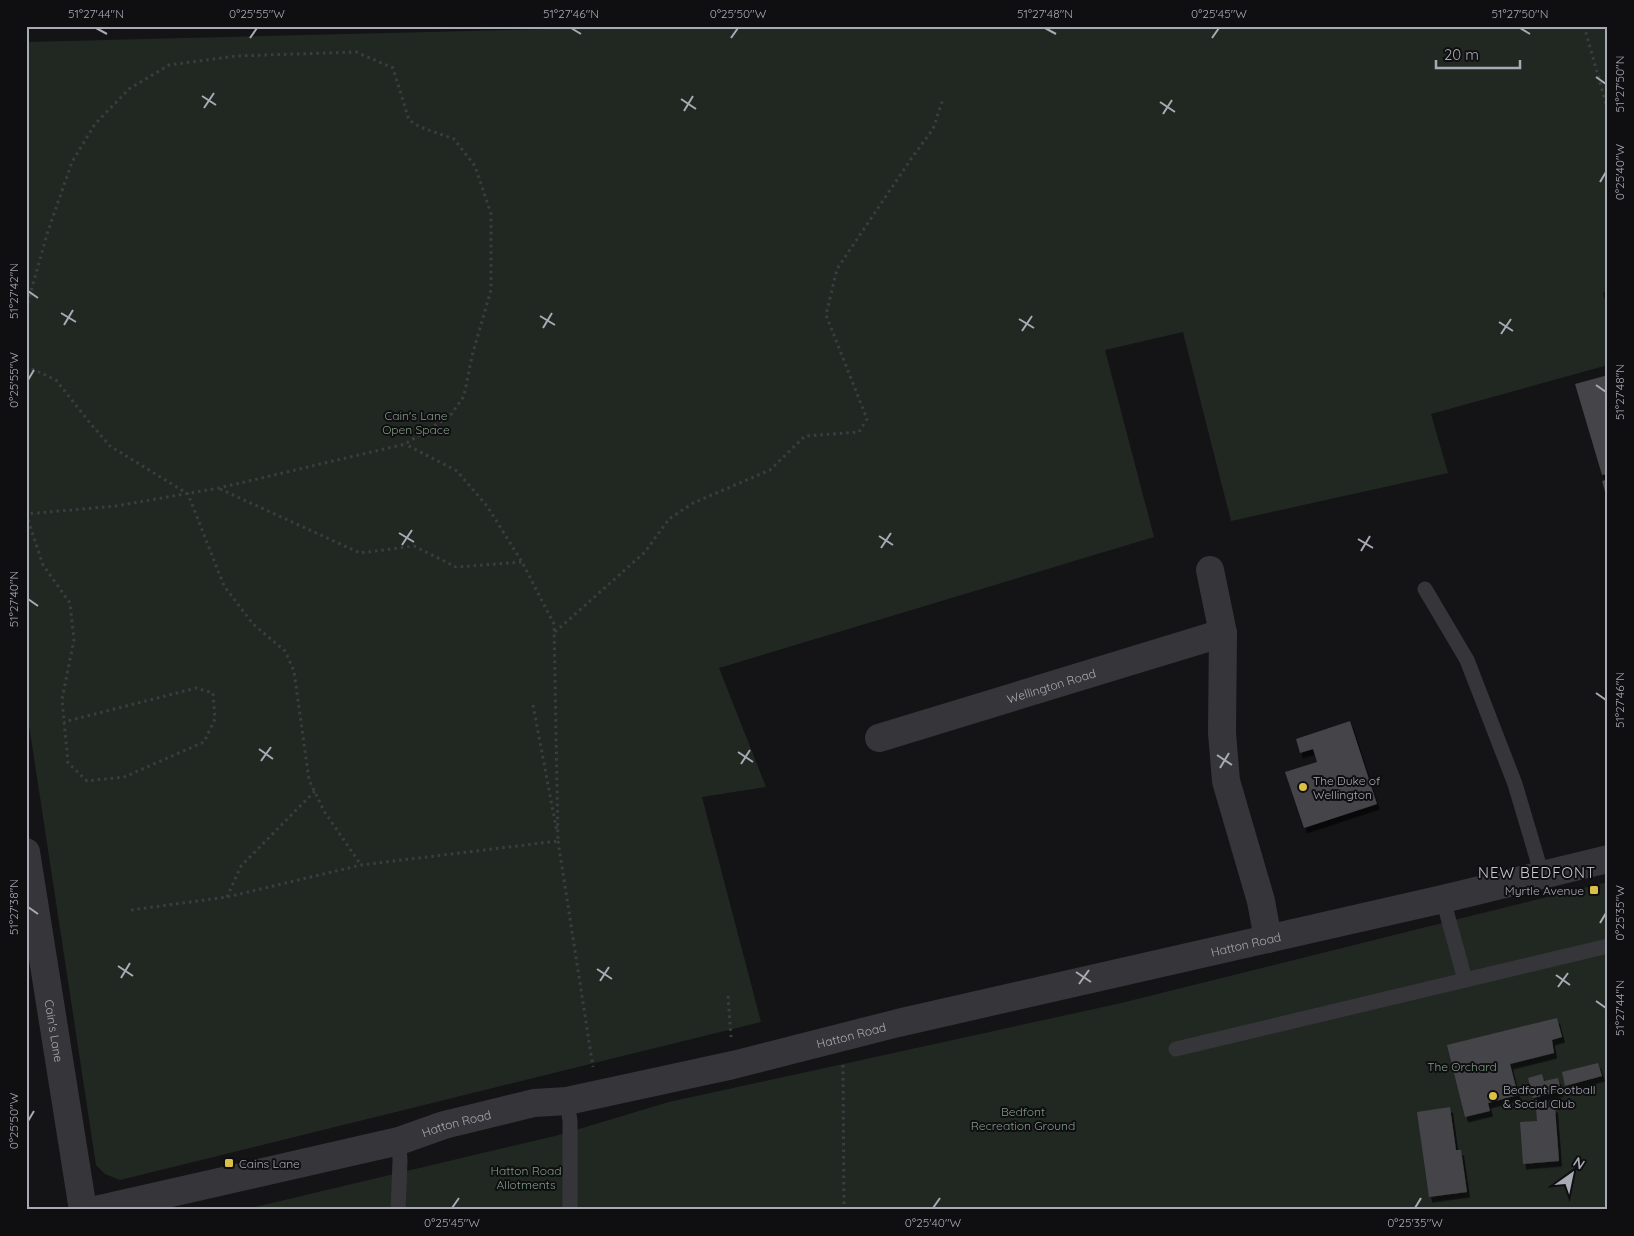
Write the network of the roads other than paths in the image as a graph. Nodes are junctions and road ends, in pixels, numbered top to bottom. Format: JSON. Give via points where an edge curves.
{"nodes":[{"id":1,"x":1210,"y":570,"type":"dead end"},
{"id":2,"x":1425,"y":589,"type":"dead end"},
{"id":3,"x":1223,"y":633,"type":"junction"},
{"id":4,"x":880,"y":738,"type":"dead end"},
{"id":5,"x":1608,"y":860,"type":"edge"},
{"id":6,"x":27,"y":865,"type":"edge"},
{"id":7,"x":1542,"y":875,"type":"junction"},
{"id":8,"x":1443,"y":899,"type":"junction"},
{"id":9,"x":1268,"y":938,"type":"junction"},
{"id":10,"x":1608,"y":946,"type":"edge"},
{"id":11,"x":1465,"y":980,"type":"junction"},
{"id":12,"x":1176,"y":1049,"type":"dead end"},
{"id":13,"x":567,"y":1101,"type":"junction"},
{"id":14,"x":399,"y":1141,"type":"junction"},
{"id":15,"x":83,"y":1210,"type":"edge"},
{"id":16,"x":96,"y":1210,"type":"edge"},
{"id":17,"x":398,"y":1210,"type":"edge"},
{"id":18,"x":570,"y":1210,"type":"edge"}],
"edges":[{"from":1,"to":3,"type":"street"},
{"from":2,"to":7,"type":"lane","via":[[1467,660],[1515,784]]},
{"from":3,"to":4,"type":"street","name":"Wellington Road"},
{"from":3,"to":9,"type":"street","via":[[1222,733],[1226,780],[1261,901]]},
{"from":5,"to":7,"type":"street","name":"Hatton Road"},
{"from":6,"to":15,"type":"street","name":"Cain's Lane"},
{"from":7,"to":8,"type":"street","name":"Hatton Road"},
{"from":8,"to":9,"type":"street","name":"Hatton Road"},
{"from":8,"to":11,"type":"lane"},
{"from":9,"to":13,"type":"street","name":"Hatton Road","via":[[733,1065]]},
{"from":10,"to":11,"type":"lane"},
{"from":11,"to":12,"type":"lane"},
{"from":13,"to":14,"type":"street","name":"Hatton Road","via":[[534,1104],[444,1125]]},
{"from":13,"to":18,"type":"lane"},
{"from":14,"to":16,"type":"street","name":"Hatton Road"},
{"from":14,"to":17,"type":"lane"}]}
